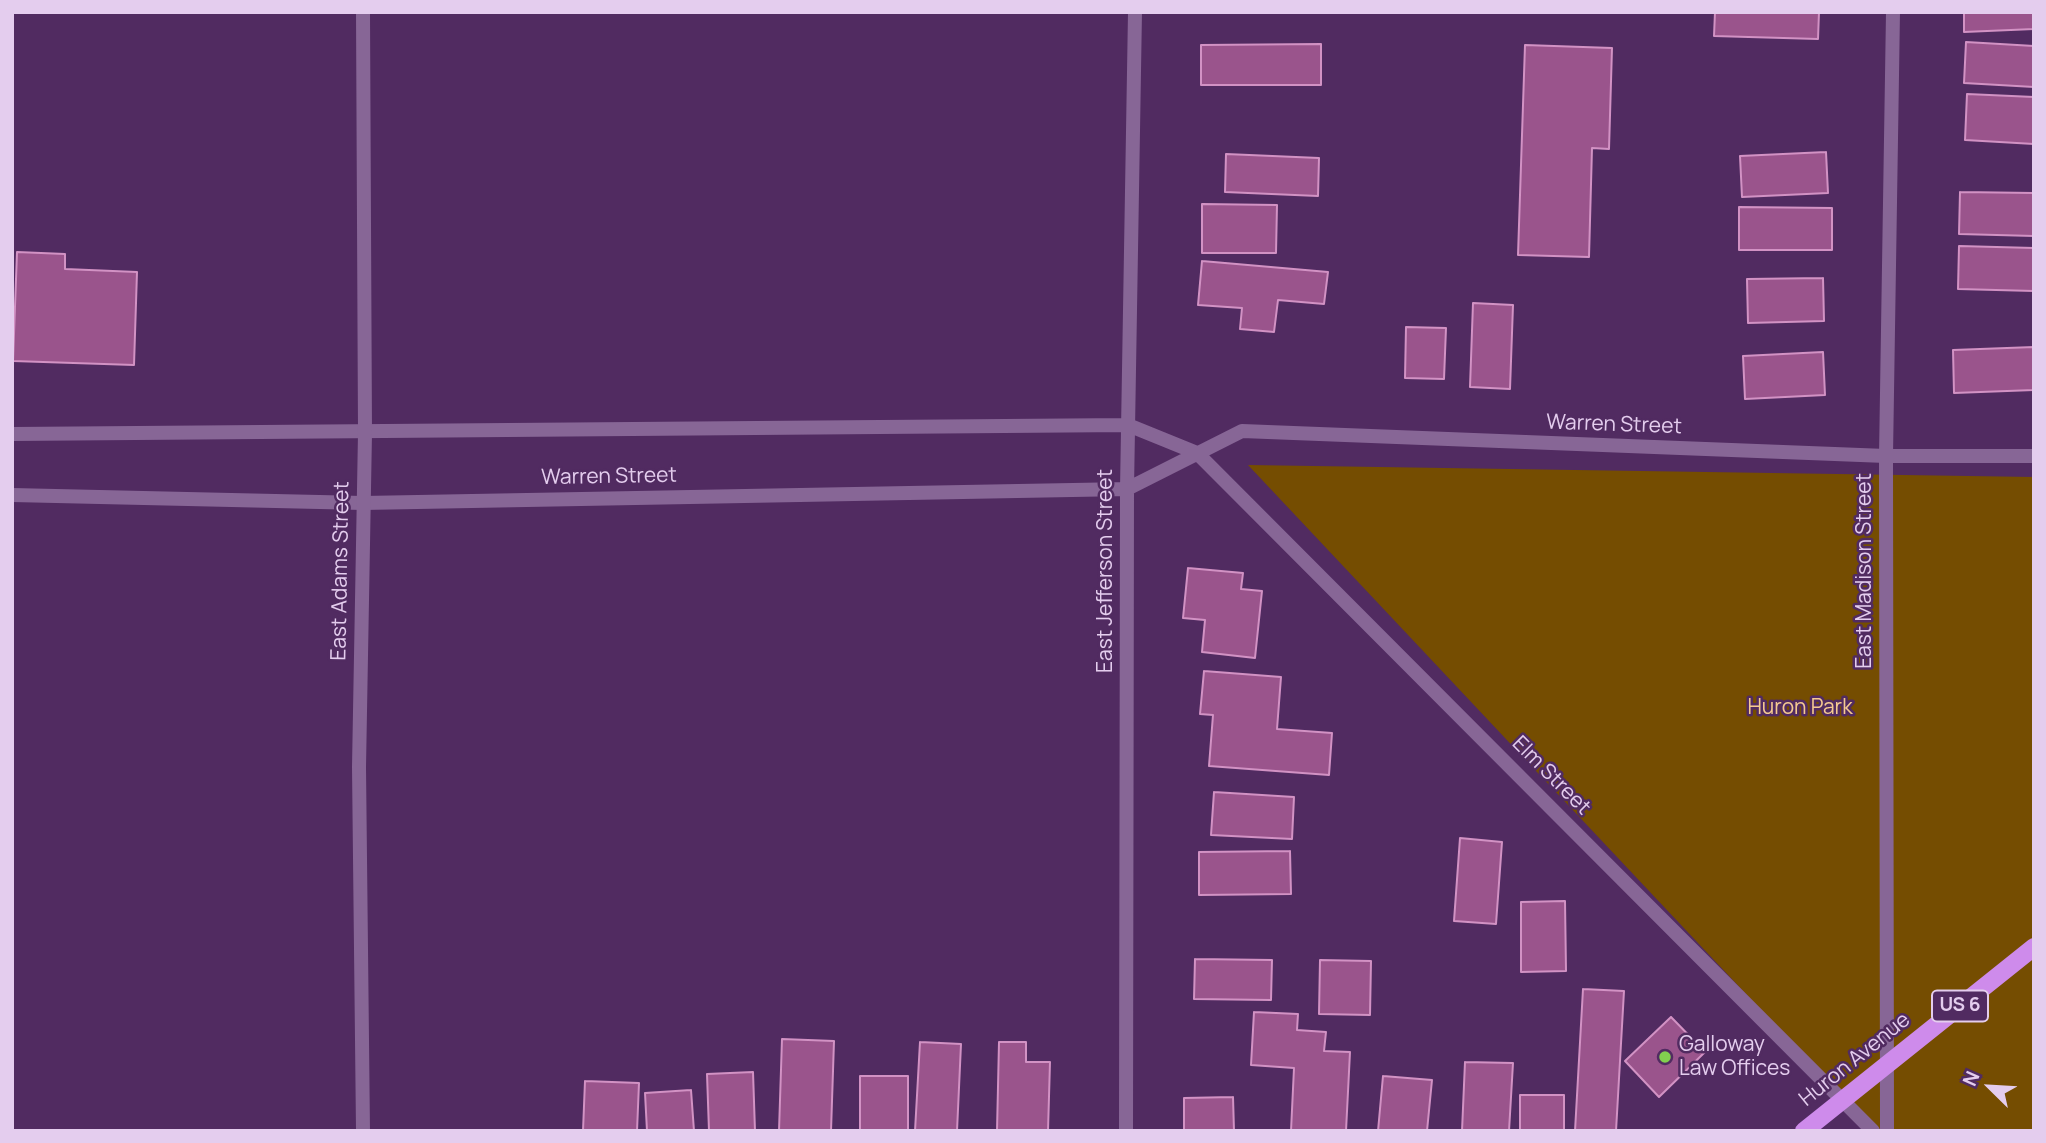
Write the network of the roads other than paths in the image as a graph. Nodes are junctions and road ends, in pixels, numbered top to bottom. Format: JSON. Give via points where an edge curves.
{"nodes":[{"id":1,"x":363,"y":12,"type":"edge"},
{"id":2,"x":1135,"y":12,"type":"edge"},
{"id":3,"x":1893,"y":12,"type":"edge"},
{"id":4,"x":1128,"y":425,"type":"junction"},
{"id":5,"x":365,"y":433,"type":"junction"},
{"id":6,"x":12,"y":434,"type":"edge"},
{"id":7,"x":1197,"y":453,"type":"junction"},
{"id":8,"x":1886,"y":456,"type":"junction"},
{"id":9,"x":2034,"y":456,"type":"edge"},
{"id":10,"x":1127,"y":489,"type":"junction"},
{"id":11,"x":12,"y":495,"type":"edge"},
{"id":12,"x":363,"y":503,"type":"junction"},
{"id":13,"x":2034,"y":947,"type":"edge"},
{"id":14,"x":1886,"y":1065,"type":"junction"},
{"id":15,"x":1843,"y":1099,"type":"junction"},
{"id":16,"x":363,"y":1131,"type":"edge"},
{"id":17,"x":1126,"y":1131,"type":"edge"},
{"id":18,"x":1804,"y":1131,"type":"edge"},
{"id":19,"x":1873,"y":1131,"type":"edge"},
{"id":20,"x":1886,"y":1131,"type":"edge"}],
"edges":[{"from":1,"to":5,"type":"street","name":"East Adams Street"},
{"from":2,"to":4,"type":"street","name":"East Jefferson Street"},
{"from":3,"to":8,"type":"street","name":"East Madison Street"},
{"from":4,"to":5,"type":"street"},
{"from":4,"to":7,"type":"street"},
{"from":4,"to":10,"type":"street","name":"East Jefferson Street"},
{"from":5,"to":6,"type":"street"},
{"from":5,"to":12,"type":"street","name":"East Adams Street"},
{"from":7,"to":8,"type":"street","name":"Warren Street","via":[[1242,431]]},
{"from":7,"to":10,"type":"street","name":"Warren Street"},
{"from":7,"to":15,"type":"street","name":"Elm Street"},
{"from":8,"to":9,"type":"street","name":"Warren Street"},
{"from":8,"to":14,"type":"street","name":"East Madison Street"},
{"from":10,"to":12,"type":"street","name":"Warren Street"},
{"from":10,"to":17,"type":"street","name":"East Jefferson Street"},
{"from":11,"to":12,"type":"street","name":"Warren Street"},
{"from":12,"to":16,"type":"street","name":"East Adams Street","via":[[359,768]]},
{"from":13,"to":14,"type":"main road","name":"Huron Avenue","number":"US 6"},
{"from":14,"to":15,"type":"main road","name":"Huron Avenue","number":"US 6"},
{"from":14,"to":20,"type":"street","name":"East Madison Street"},
{"from":15,"to":18,"type":"main road","name":"Huron Avenue","number":"US 6"},
{"from":15,"to":19,"type":"street","name":"Elm Street"}]}
